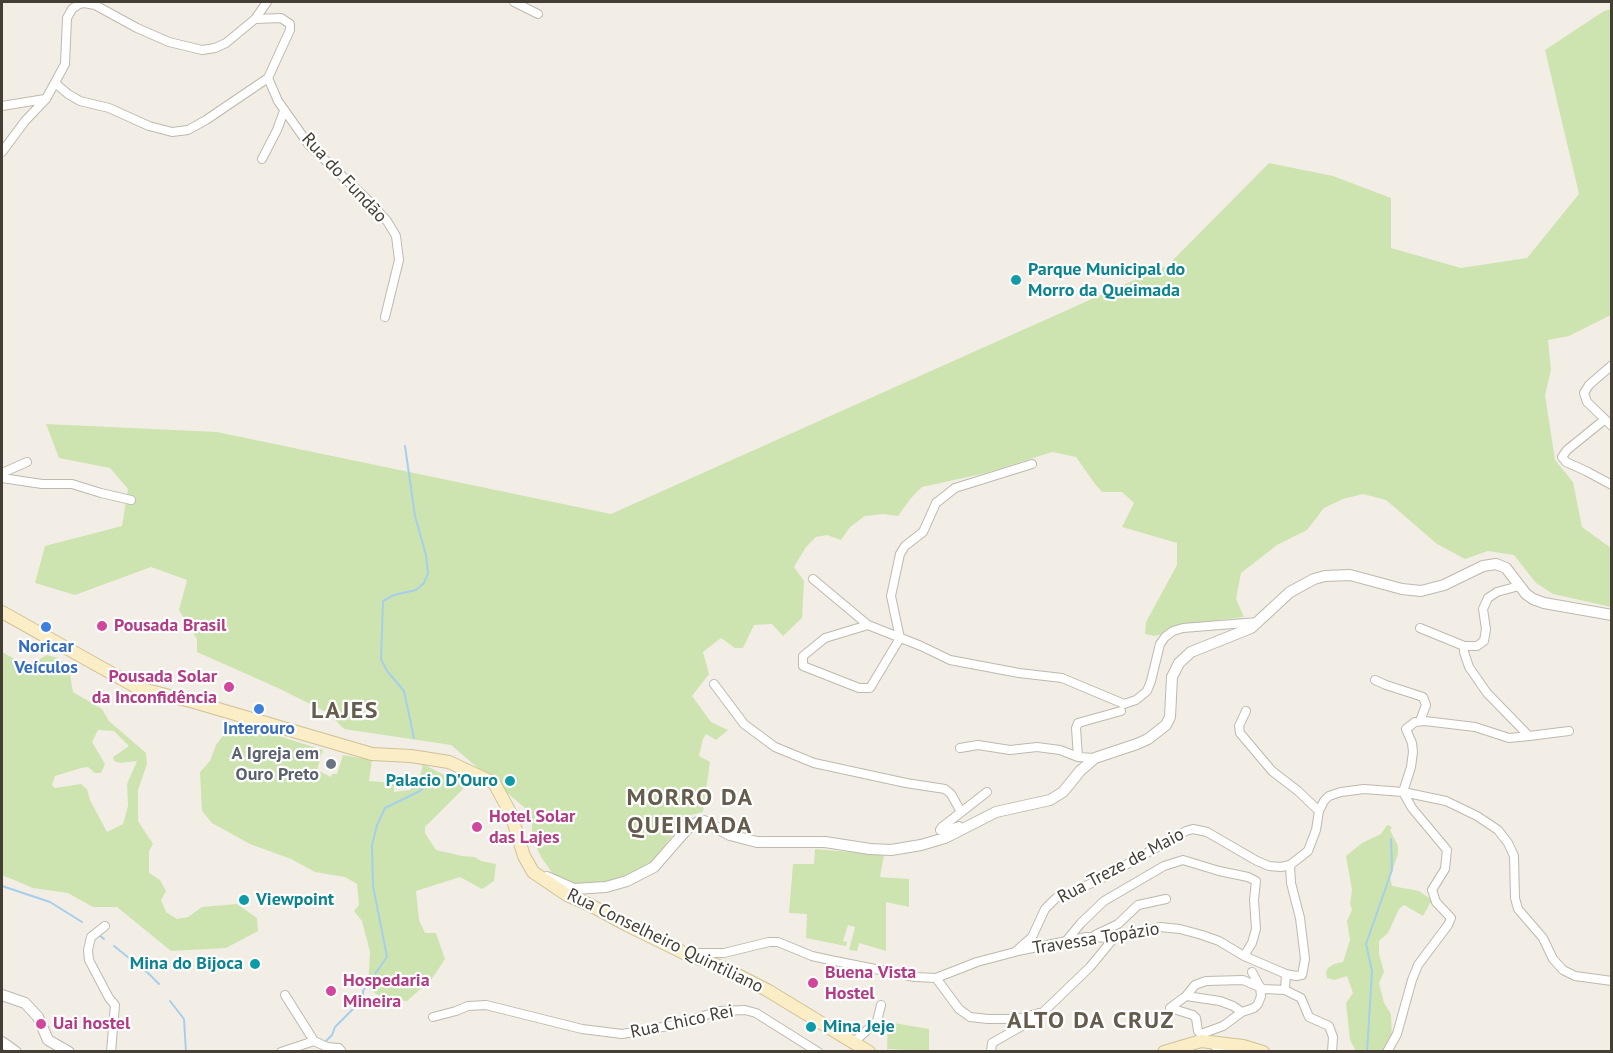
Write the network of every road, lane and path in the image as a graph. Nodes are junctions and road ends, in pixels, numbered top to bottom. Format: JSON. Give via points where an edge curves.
{"nodes":[{"id":1,"x":267,"y":2,"type":"edge"},
{"id":2,"x":514,"y":2,"type":"edge"},
{"id":3,"x":538,"y":14,"type":"dead end"},
{"id":4,"x":255,"y":19,"type":"junction"},
{"id":5,"x":268,"y":78,"type":"junction"},
{"id":6,"x":55,"y":83,"type":"junction"},
{"id":7,"x":46,"y":99,"type":"junction"},
{"id":8,"x":2,"y":106,"type":"edge"},
{"id":9,"x":284,"y":111,"type":"junction"},
{"id":10,"x":2,"y":152,"type":"edge"},
{"id":11,"x":262,"y":159,"type":"dead end"},
{"id":12,"x":385,"y":317,"type":"dead end"},
{"id":13,"x":1611,"y":365,"type":"edge"},
{"id":14,"x":1608,"y":423,"type":"edge"},
{"id":15,"x":27,"y":462,"type":"dead end"},
{"id":16,"x":1032,"y":464,"type":"dead end"},
{"id":17,"x":2,"y":473,"type":"edge"},
{"id":18,"x":2,"y":478,"type":"edge"},
{"id":19,"x":1611,"y":485,"type":"edge"},
{"id":20,"x":131,"y":500,"type":"dead end"},
{"id":21,"x":813,"y":579,"type":"dead end"},
{"id":22,"x":1519,"y":586,"type":"junction"},
{"id":23,"x":2,"y":612,"type":"edge"},
{"id":24,"x":1611,"y":615,"type":"edge"},
{"id":25,"x":1259,"y":622,"type":"junction"},
{"id":26,"x":868,"y":626,"type":"junction"},
{"id":27,"x":1420,"y":628,"type":"dead end"},
{"id":28,"x":900,"y":638,"type":"junction"},
{"id":29,"x":1464,"y":646,"type":"junction"},
{"id":30,"x":1375,"y":680,"type":"dead end"},
{"id":31,"x":714,"y":684,"type":"dead end"},
{"id":32,"x":1121,"y":711,"type":"dead end"},
{"id":33,"x":1246,"y":711,"type":"dead end"},
{"id":34,"x":1420,"y":721,"type":"junction"},
{"id":35,"x":1569,"y":731,"type":"dead end"},
{"id":36,"x":1529,"y":736,"type":"junction"},
{"id":37,"x":960,"y":748,"type":"dead end"},
{"id":38,"x":1078,"y":757,"type":"junction"},
{"id":39,"x":1095,"y":758,"type":"junction"},
{"id":40,"x":987,"y":792,"type":"dead end"},
{"id":41,"x":1403,"y":792,"type":"junction"},
{"id":42,"x":1319,"y":811,"type":"junction"},
{"id":43,"x":961,"y":812,"type":"junction"},
{"id":44,"x":988,"y":816,"type":"junction"},
{"id":45,"x":1290,"y":865,"type":"junction"},
{"id":46,"x":533,"y":872,"type":"junction"},
{"id":47,"x":1166,"y":899,"type":"dead end"},
{"id":48,"x":105,"y":926,"type":"dead end"},
{"id":49,"x":1086,"y":937,"type":"junction"},
{"id":50,"x":1114,"y":938,"type":"junction"},
{"id":51,"x":1067,"y":940,"type":"junction"},
{"id":52,"x":1015,"y":952,"type":"junction"},
{"id":53,"x":686,"y":954,"type":"junction"},
{"id":54,"x":1244,"y":956,"type":"junction"},
{"id":55,"x":1252,"y":972,"type":"dead end"},
{"id":56,"x":1286,"y":974,"type":"junction"},
{"id":57,"x":936,"y":978,"type":"junction"},
{"id":58,"x":1611,"y":981,"type":"edge"},
{"id":59,"x":1260,"y":987,"type":"junction"},
{"id":60,"x":1285,"y":990,"type":"junction"},
{"id":61,"x":2,"y":995,"type":"edge"},
{"id":62,"x":285,"y":995,"type":"dead end"},
{"id":63,"x":1186,"y":996,"type":"junction"},
{"id":64,"x":881,"y":1005,"type":"dead end"},
{"id":65,"x":1242,"y":1012,"type":"junction"},
{"id":66,"x":1041,"y":1013,"type":"junction"},
{"id":67,"x":433,"y":1017,"type":"dead end"},
{"id":68,"x":1204,"y":1039,"type":"junction"},
{"id":69,"x":315,"y":1041,"type":"junction"},
{"id":70,"x":2,"y":1042,"type":"edge"},
{"id":71,"x":853,"y":1043,"type":"junction"},
{"id":72,"x":16,"y":1052,"type":"edge"},
{"id":73,"x":69,"y":1052,"type":"edge"},
{"id":74,"x":111,"y":1052,"type":"edge"},
{"id":75,"x":281,"y":1052,"type":"edge"},
{"id":76,"x":342,"y":1052,"type":"edge"},
{"id":77,"x":818,"y":1052,"type":"edge"},
{"id":78,"x":869,"y":1052,"type":"edge"},
{"id":79,"x":991,"y":1052,"type":"edge"},
{"id":80,"x":1164,"y":1052,"type":"edge"},
{"id":81,"x":1228,"y":1052,"type":"edge"},
{"id":82,"x":1263,"y":1052,"type":"edge"},
{"id":83,"x":1332,"y":1052,"type":"edge"},
{"id":84,"x":1387,"y":1052,"type":"edge"}],
"edges":[{"from":1,"to":4,"type":"street"},
{"from":2,"to":3,"type":"street"},
{"from":4,"to":5,"type":"street","via":[[281,18],[290,24]]},
{"from":4,"to":6,"type":"street","via":[[226,43],[202,51],[169,42],[95,5],[79,4],[67,18],[65,64]]},
{"from":5,"to":6,"type":"street","via":[[206,120],[188,130],[172,132],[80,100]]},
{"from":5,"to":9,"type":"street","name":"Rua do Fundão"},
{"from":6,"to":7,"type":"street"},
{"from":7,"to":8,"type":"street"},
{"from":7,"to":10,"type":"street"},
{"from":9,"to":11,"type":"street"},
{"from":9,"to":12,"type":"street","name":"Rua do Fundão","via":[[309,145],[371,203],[396,236],[399,260]]},
{"from":13,"to":14,"type":"street","via":[[1584,393],[1587,402]]},
{"from":14,"to":19,"type":"street","via":[[1574,444],[1562,457]]},
{"from":15,"to":17,"type":"street"},
{"from":16,"to":28,"type":"street","via":[[956,488],[936,503],[923,532],[900,554],[891,596]]},
{"from":18,"to":20,"type":"street","via":[[72,484]]},
{"from":21,"to":26,"type":"street"},
{"from":22,"to":24,"type":"street","via":[[1544,603]]},
{"from":22,"to":25,"type":"street","via":[[1506,568],[1496,564],[1421,591],[1350,575],[1325,576],[1290,592]]},
{"from":22,"to":29,"type":"street","via":[[1488,598],[1483,609],[1484,641],[1477,646]]},
{"from":23,"to":46,"type":"main road","via":[[138,688],[363,752],[449,762],[494,783],[511,814]]},
{"from":25,"to":28,"type":"street","via":[[1173,631],[1160,644],[1147,691],[1124,704],[1068,680],[962,664]]},
{"from":25,"to":39,"type":"street","via":[[1191,652],[1172,677],[1166,725],[1137,744]]},
{"from":26,"to":28,"type":"street"},
{"from":26,"to":28,"type":"street","via":[[825,638],[803,656],[803,666],[867,689]]},
{"from":27,"to":29,"type":"street"},
{"from":29,"to":36,"type":"street","via":[[1469,667],[1481,686]]},
{"from":30,"to":34,"type":"street","via":[[1423,697],[1426,705]]},
{"from":31,"to":43,"type":"street","via":[[744,724],[775,747],[814,763],[945,789]]},
{"from":32,"to":38,"type":"street","via":[[1078,723]]},
{"from":33,"to":42,"type":"street","via":[[1240,733],[1272,771]]},
{"from":34,"to":36,"type":"street","via":[[1475,727],[1509,738]]},
{"from":34,"to":41,"type":"street","via":[[1406,729],[1413,752]]},
{"from":35,"to":36,"type":"street"},
{"from":37,"to":38,"type":"street","via":[[1050,748]]},
{"from":38,"to":39,"type":"street"},
{"from":39,"to":44,"type":"street","via":[[1050,800]]},
{"from":40,"to":43,"type":"street"},
{"from":41,"to":42,"type":"street","via":[[1341,792],[1329,796]]},
{"from":41,"to":58,"type":"street","via":[[1446,801],[1498,830],[1514,856],[1518,909],[1543,938],[1553,959],[1575,976]]},
{"from":41,"to":84,"type":"street","via":[[1447,850],[1445,869],[1432,890],[1436,902],[1451,918],[1418,965],[1397,1034]]},
{"from":42,"to":45,"type":"street","via":[[1308,851]]},
{"from":43,"to":44,"type":"street","via":[[941,830]]},
{"from":44,"to":46,"type":"street","via":[[945,838],[880,850],[825,842],[757,842],[730,835],[704,821],[688,828],[654,867],[627,881],[574,889]]},
{"from":45,"to":52,"type":"street","name":"Rua Treze de Maio","via":[[1269,866],[1207,832],[1185,831],[1097,881],[1056,898],[1045,909],[1032,937]]},
{"from":45,"to":56,"type":"street","via":[[1305,959],[1302,975]]},
{"from":46,"to":53,"type":"main road","name":"Rua Conselheiro Quintiliano","via":[[567,895]]},
{"from":47,"to":49,"type":"street","via":[[1138,905],[1109,930]]},
{"from":48,"to":74,"type":"street","via":[[91,937],[88,950],[89,960],[115,1005]]},
{"from":49,"to":50,"type":"street","name":"Travessa Topázio"},
{"from":49,"to":51,"type":"street","name":"Travessa Topázio"},
{"from":50,"to":54,"type":"street","name":"Travessa Topázio","via":[[1169,927],[1219,941]]},
{"from":50,"to":66,"type":"street","via":[[1077,981]]},
{"from":51,"to":52,"type":"street","name":"Travessa Topázio"},
{"from":51,"to":54,"type":"street","via":[[1104,901],[1164,866],[1183,860],[1256,881],[1257,923]]},
{"from":52,"to":57,"type":"street"},
{"from":53,"to":57,"type":"street","via":[[724,953],[778,942],[812,956]]},
{"from":53,"to":71,"type":"main road","name":"Rua Conselheiro Quintiliano","via":[[767,990]]},
{"from":54,"to":56,"type":"street","name":"Travessa Topázio"},
{"from":55,"to":59,"type":"street"},
{"from":56,"to":60,"type":"street"},
{"from":57,"to":66,"type":"street","via":[[959,1009],[970,1017],[1017,1019]]},
{"from":59,"to":60,"type":"street"},
{"from":59,"to":63,"type":"street","via":[[1243,980],[1215,979],[1195,985]]},
{"from":59,"to":65,"type":"street","via":[[1258,1004]]},
{"from":60,"to":83,"type":"street","via":[[1301,998],[1309,1017],[1329,1026]]},
{"from":61,"to":73,"type":"street","via":[[25,1003],[38,1017],[48,1040]]},
{"from":62,"to":69,"type":"street"},
{"from":63,"to":65,"type":"street","via":[[1220,1001]]},
{"from":63,"to":68,"type":"street","via":[[1170,1008],[1194,1015]]},
{"from":64,"to":71,"type":"street","via":[[877,1021]]},
{"from":65,"to":68,"type":"street"},
{"from":66,"to":79,"type":"street","via":[[992,1043]]},
{"from":67,"to":77,"type":"street","name":"Rua Chico Rei","via":[[486,1005],[582,1029],[622,1034],[674,1025],[719,1011],[745,1010],[764,1017]]},
{"from":68,"to":80,"type":"main road"},
{"from":68,"to":81,"type":"street"},
{"from":68,"to":82,"type":"main road"},
{"from":69,"to":75,"type":"street"},
{"from":69,"to":76,"type":"street"},
{"from":70,"to":72,"type":"street"},
{"from":71,"to":78,"type":"main road","name":"Rua Conselheiro Quintiliano"}]}
